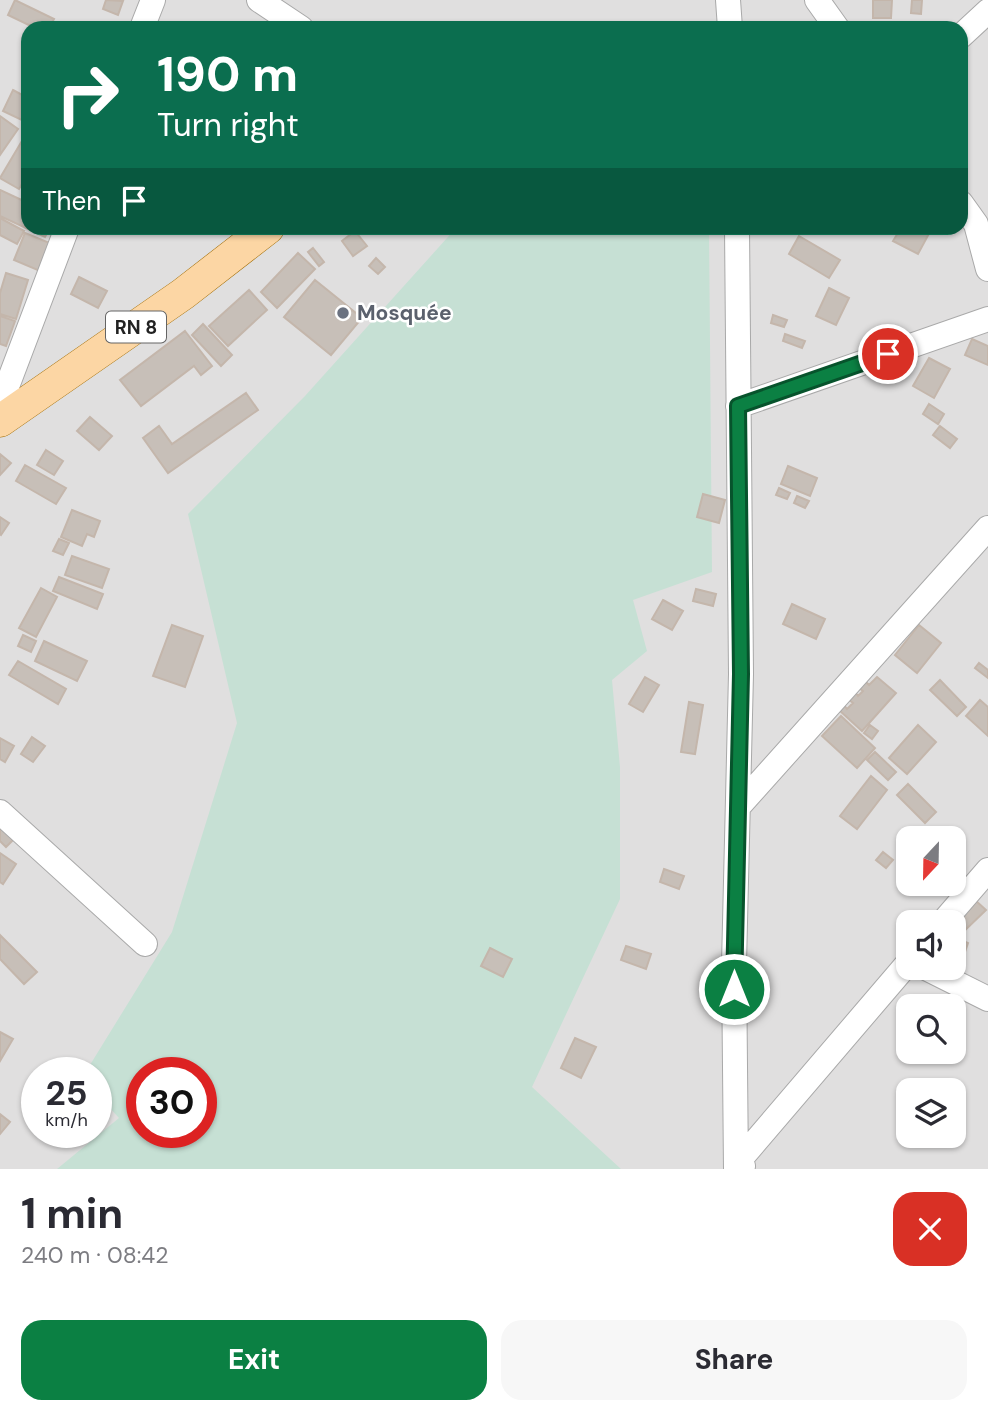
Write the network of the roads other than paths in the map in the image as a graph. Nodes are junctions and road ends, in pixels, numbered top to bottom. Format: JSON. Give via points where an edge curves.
{"nodes":[{"id":1,"x":153,"y":0,"type":"edge"},
{"id":2,"x":259,"y":0,"type":"edge"},
{"id":3,"x":729,"y":0,"type":"edge"},
{"id":4,"x":817,"y":0,"type":"edge"},
{"id":5,"x":988,"y":11,"type":"edge"},
{"id":6,"x":145,"y":21,"type":"edge"},
{"id":7,"x":290,"y":21,"type":"edge"},
{"id":8,"x":730,"y":21,"type":"edge"},
{"id":9,"x":832,"y":21,"type":"edge"},
{"id":10,"x":968,"y":30,"type":"edge"},
{"id":11,"x":968,"y":213,"type":"edge"},
{"id":12,"x":64,"y":235,"type":"edge"},
{"id":13,"x":259,"y":235,"type":"edge"},
{"id":14,"x":737,"y":235,"type":"edge"},
{"id":15,"x":988,"y":269,"type":"edge"},
{"id":16,"x":988,"y":319,"type":"edge"},
{"id":17,"x":0,"y":405,"type":"edge"},
{"id":18,"x":738,"y":406,"type":"junction"},
{"id":19,"x":0,"y":421,"type":"edge"},
{"id":20,"x":988,"y":528,"type":"edge"},
{"id":21,"x":738,"y":807,"type":"junction"},
{"id":22,"x":0,"y":812,"type":"edge"},
{"id":23,"x":988,"y":870,"type":"edge"},
{"id":24,"x":953,"y":910,"type":"edge"},
{"id":25,"x":145,"y":944,"type":"dead end"},
{"id":26,"x":896,"y":977,"type":"edge"},
{"id":27,"x":950,"y":980,"type":"edge"},
{"id":28,"x":988,"y":999,"type":"edge"},
{"id":29,"x":741,"y":1167,"type":"edge"}],
"edges":[{"from":1,"to":6,"type":"street"},
{"from":2,"to":7,"type":"street"},
{"from":3,"to":8,"type":"street"},
{"from":4,"to":9,"type":"street"},
{"from":5,"to":10,"type":"street"},
{"from":11,"to":15,"type":"street","via":[[976,224]]},
{"from":12,"to":17,"type":"street"},
{"from":13,"to":19,"type":"main road","number":"RN 8","via":[[183,294]]},
{"from":14,"to":18,"type":"street"},
{"from":16,"to":18,"type":"street"},
{"from":18,"to":21,"type":"street"},
{"from":20,"to":21,"type":"street"},
{"from":21,"to":29,"type":"street","via":[[734,964]]},
{"from":22,"to":25,"type":"street"},
{"from":23,"to":24,"type":"street"},
{"from":26,"to":29,"type":"street"},
{"from":27,"to":28,"type":"street"}]}
